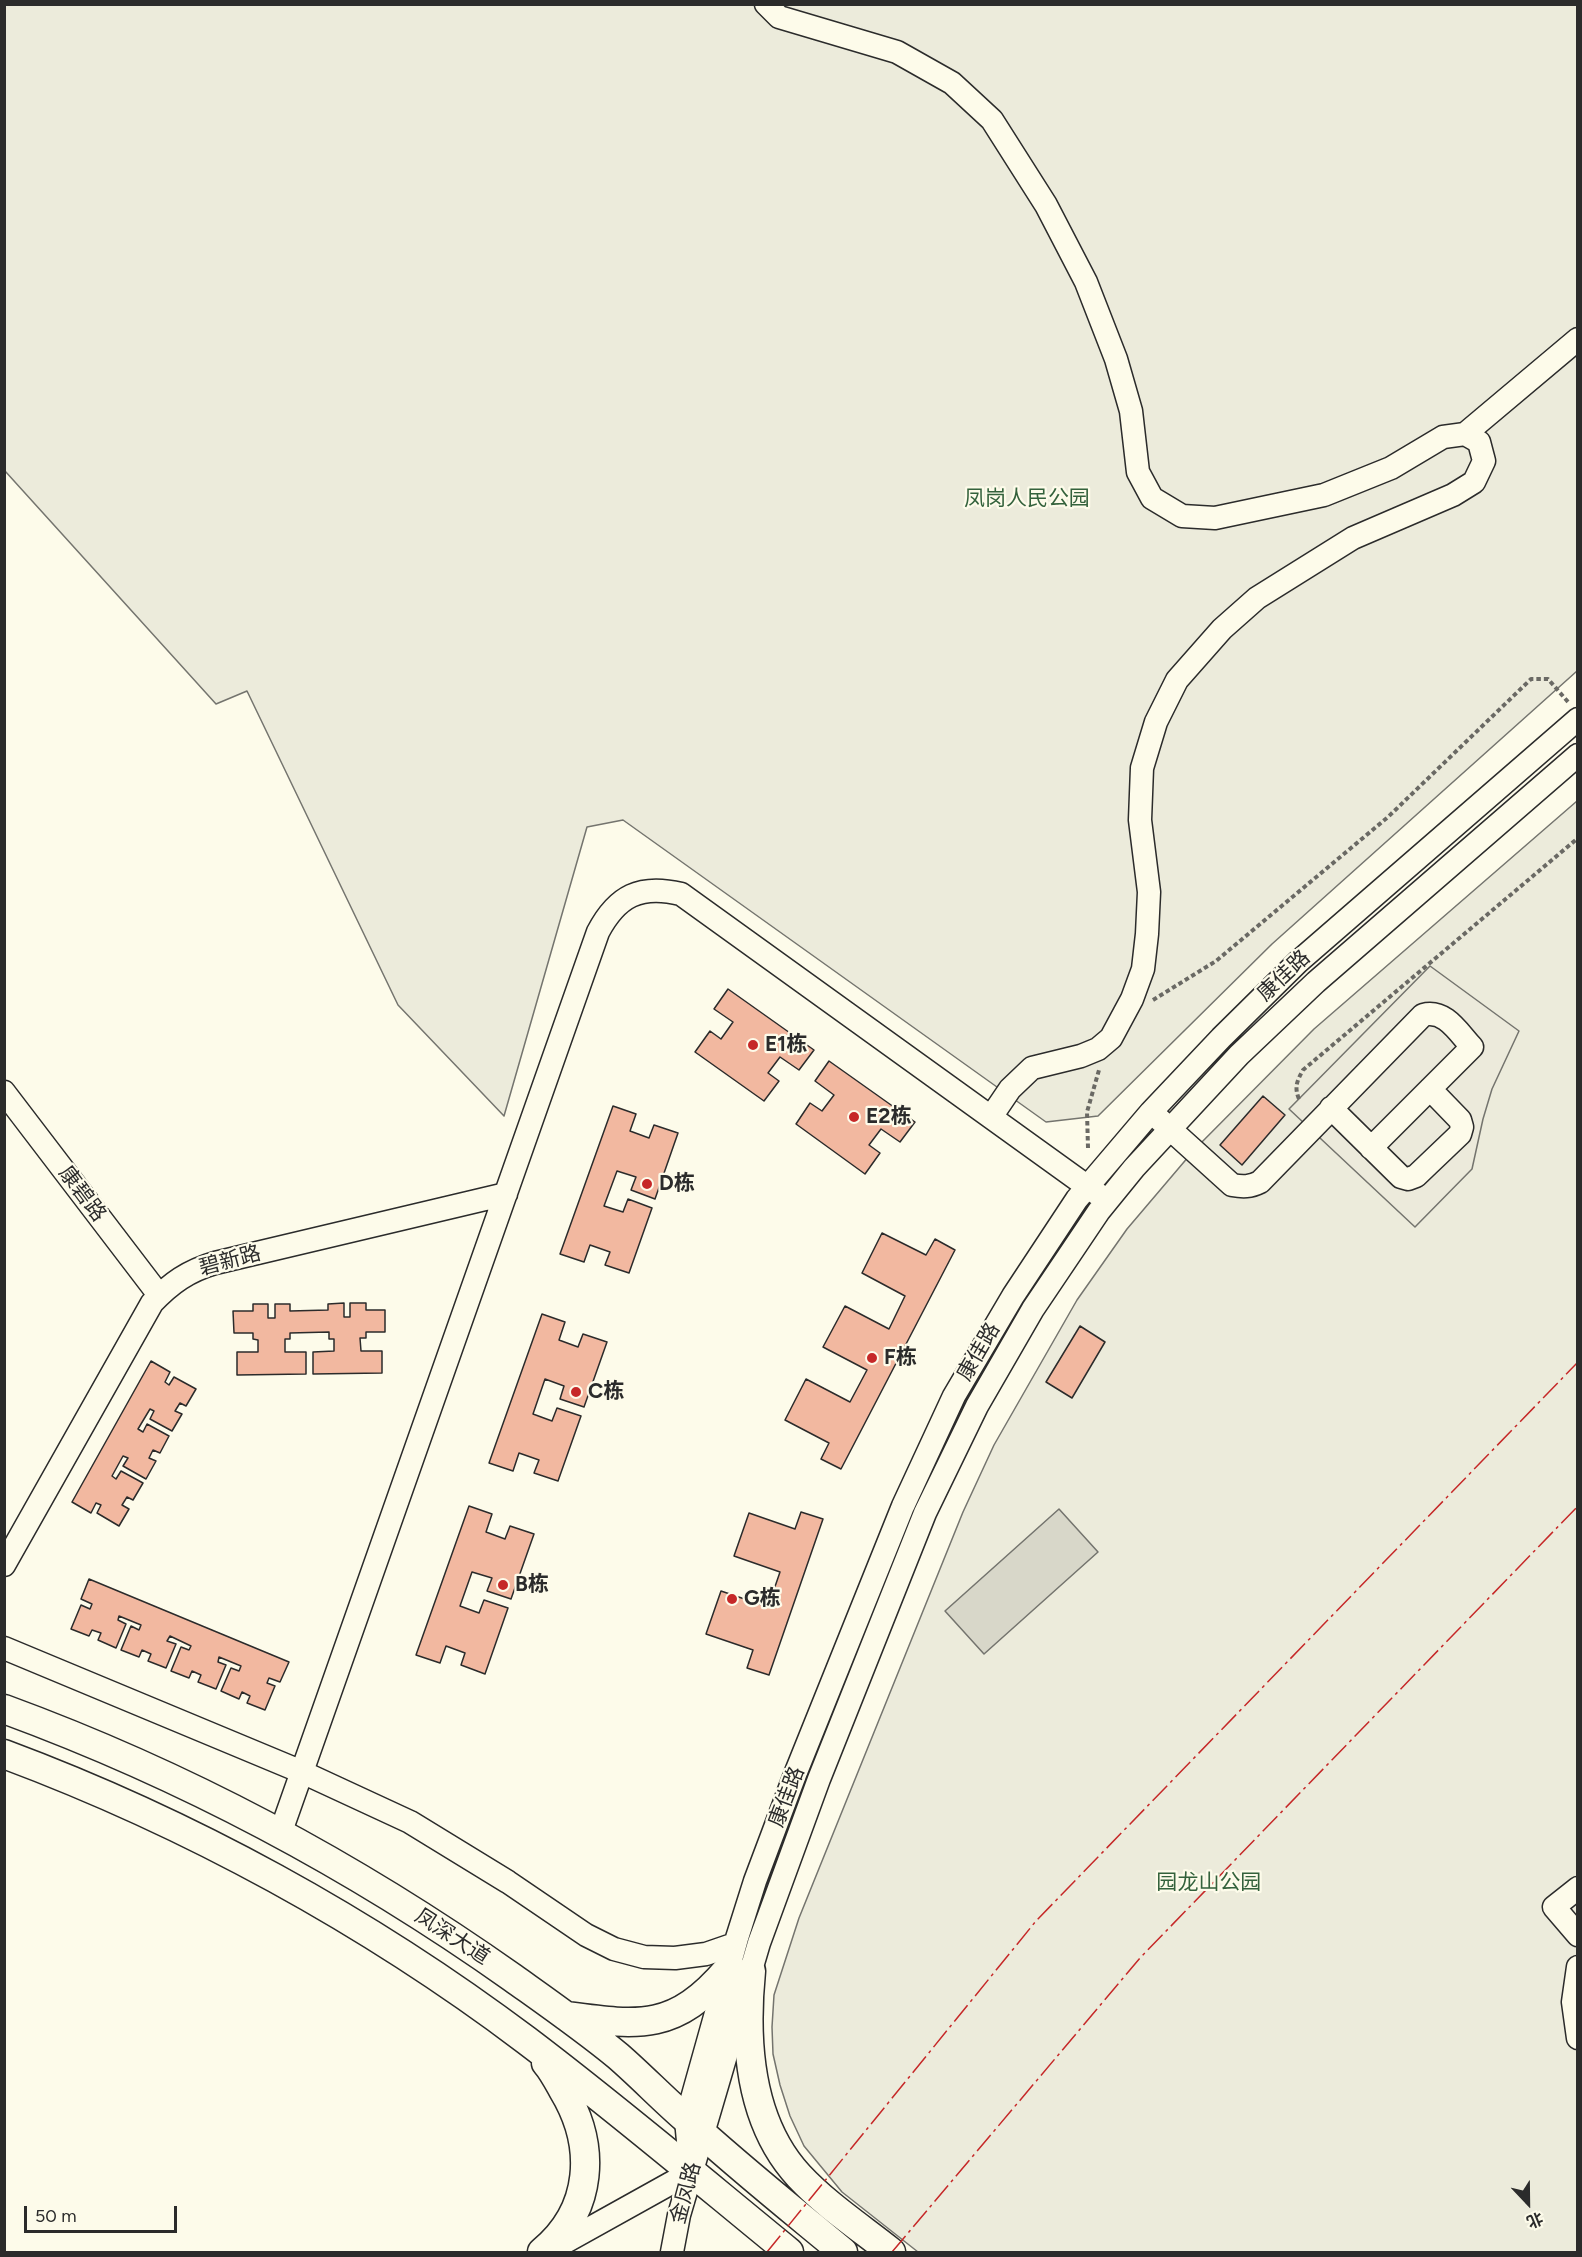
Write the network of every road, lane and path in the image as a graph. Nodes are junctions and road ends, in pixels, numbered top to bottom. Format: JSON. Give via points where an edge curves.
{"nodes":[{"id":1,"x":766,"y":4,"type":"edge"},
{"id":2,"x":1578,"y":339,"type":"edge"},
{"id":3,"x":1465,"y":434,"type":"junction"},
{"id":4,"x":1556,"y":687,"type":"dead end"},
{"id":5,"x":1578,"y":719,"type":"edge"},
{"id":6,"x":1578,"y":754,"type":"edge"},
{"id":7,"x":1578,"y":838,"type":"edge"},
{"id":8,"x":1122,"y":1019,"type":"junction"},
{"id":9,"x":1098,"y":1049,"type":"junction"},
{"id":10,"x":1430,"y":1089,"type":"junction"},
{"id":11,"x":4,"y":1092,"type":"edge"},
{"id":12,"x":1299,"y":1099,"type":"dead end"},
{"id":13,"x":1332,"y":1108,"type":"junction"},
{"id":14,"x":1151,"y":1112,"type":"junction"},
{"id":15,"x":991,"y":1117,"type":"junction"},
{"id":16,"x":1169,"y":1128,"type":"junction"},
{"id":17,"x":1088,"y":1148,"type":"dead end"},
{"id":18,"x":1371,"y":1148,"type":"junction"},
{"id":19,"x":1088,"y":1186,"type":"junction"},
{"id":20,"x":506,"y":1194,"type":"junction"},
{"id":21,"x":1107,"y":1201,"type":"junction"},
{"id":22,"x":159,"y":1295,"type":"junction"},
{"id":23,"x":4,"y":1565,"type":"edge"},
{"id":24,"x":4,"y":1648,"type":"edge"},
{"id":25,"x":4,"y":1709,"type":"edge"},
{"id":26,"x":4,"y":1754,"type":"edge"},
{"id":27,"x":302,"y":1772,"type":"junction"},
{"id":28,"x":280,"y":1834,"type":"junction"},
{"id":29,"x":1578,"y":1888,"type":"edge"},
{"id":30,"x":1578,"y":1935,"type":"edge"},
{"id":31,"x":738,"y":1962,"type":"junction"},
{"id":32,"x":1578,"y":1967,"type":"edge"},
{"id":33,"x":565,"y":2016,"type":"junction"},
{"id":34,"x":522,"y":2037,"type":"junction"},
{"id":35,"x":1578,"y":2038,"type":"edge"},
{"id":36,"x":694,"y":2127,"type":"junction"},
{"id":37,"x":691,"y":2172,"type":"junction"},
{"id":38,"x":544,"y":2253,"type":"edge"},
{"id":39,"x":672,"y":2253,"type":"edge"},
{"id":40,"x":789,"y":2253,"type":"edge"},
{"id":41,"x":843,"y":2253,"type":"edge"},
{"id":42,"x":891,"y":2253,"type":"edge"}],
"edges":[{"from":1,"to":3,"type":"street","via":[[778,16],[897,52],[952,82],[992,120],[1046,205],[1086,282],[1116,359],[1131,411],[1138,472],[1152,498],[1182,516],[1215,518],[1324,495],[1391,468],[1443,437]]},
{"from":2,"to":3,"type":"street"},
{"from":3,"to":8,"type":"street","via":[[1479,442],[1484,461],[1474,482],[1454,495],[1353,538],[1257,598],[1221,629],[1177,680],[1156,722],[1142,768],[1140,820],[1149,892],[1148,934],[1143,969]]},
{"from":4,"to":8,"type":"path","via":[[1548,679],[1531,680],[1388,817],[1225,953]]},
{"from":5,"to":14,"type":"street","name":"康佳路","via":[[1298,962]]},
{"from":6,"to":16,"type":"street","name":"康佳路","via":[[1285,1011]]},
{"from":7,"to":12,"type":"path","via":[[1303,1070],[1297,1082]]},
{"from":8,"to":9,"type":"street","via":[[1111,1038]]},
{"from":9,"to":15,"type":"street","via":[[1032,1068],[1010,1089]]},
{"from":9,"to":17,"type":"path","via":[[1100,1064],[1087,1112]]},
{"from":10,"to":13,"type":"street","via":[[1472,1047],[1441,1014],[1431,1013],[1423,1015]]},
{"from":10,"to":18,"type":"street"},
{"from":10,"to":18,"type":"street","via":[[1460,1120],[1460,1134],[1408,1179]]},
{"from":11,"to":22,"type":"street","name":"康碧路"},
{"from":13,"to":16,"type":"street","via":[[1260,1182],[1246,1187],[1232,1185]]},
{"from":13,"to":18,"type":"street"},
{"from":14,"to":16,"type":"street"},
{"from":14,"to":19,"type":"street","name":"康佳路"},
{"from":15,"to":19,"type":"street"},
{"from":15,"to":20,"type":"street","via":[[681,894],[661,889],[641,891],[622,900],[598,932]]},
{"from":16,"to":21,"type":"street","name":"康佳路"},
{"from":19,"to":21,"type":"street"},
{"from":19,"to":31,"type":"street","name":"康佳路","via":[[989,1335],[929,1447],[755,1881]]},
{"from":20,"to":22,"type":"street","name":"碧新路","via":[[206,1265],[180,1277]]},
{"from":20,"to":27,"type":"street"},
{"from":21,"to":31,"type":"street","name":"康佳路","via":[[1033,1309],[951,1456],[778,1888]]},
{"from":22,"to":23,"type":"street","name":"碧新路"},
{"from":24,"to":27,"type":"street"},
{"from":25,"to":28,"type":"main road","name":"凤深大道","via":[[112,1752]]},
{"from":26,"to":34,"type":"main road","name":"凤深大道","via":[[127,1806],[255,1869],[389,1946]]},
{"from":27,"to":28,"type":"street"},
{"from":27,"to":31,"type":"street","via":[[410,1822],[614,1949],[644,1957],[706,1954]]},
{"from":28,"to":33,"type":"main road","name":"凤深大道","via":[[412,1910]]},
{"from":29,"to":30,"type":"street","via":[[1554,1907]]},
{"from":31,"to":33,"type":"main road","via":[[683,2010],[654,2020],[624,2024]]},
{"from":31,"to":36,"type":"street","name":"康佳路"},
{"from":31,"to":42,"type":"main road","via":[[748,2001],[750,2058],[757,2093],[775,2141],[810,2187]]},
{"from":32,"to":35,"type":"street","via":[[1573,2002]]},
{"from":33,"to":36,"type":"main road","name":"凤深大道","via":[[619,2057]]},
{"from":34,"to":37,"type":"main road","name":"凤深大道"},
{"from":34,"to":38,"type":"main road","via":[[549,2067],[570,2101],[584,2139],[586,2167],[582,2194],[571,2220]]},
{"from":36,"to":37,"type":"street","name":"金凤路"},
{"from":36,"to":41,"type":"main road","name":"凤深大道"},
{"from":37,"to":38,"type":"street"},
{"from":37,"to":39,"type":"street","name":"金凤路"},
{"from":37,"to":40,"type":"main road","name":"凤深大道"}]}
